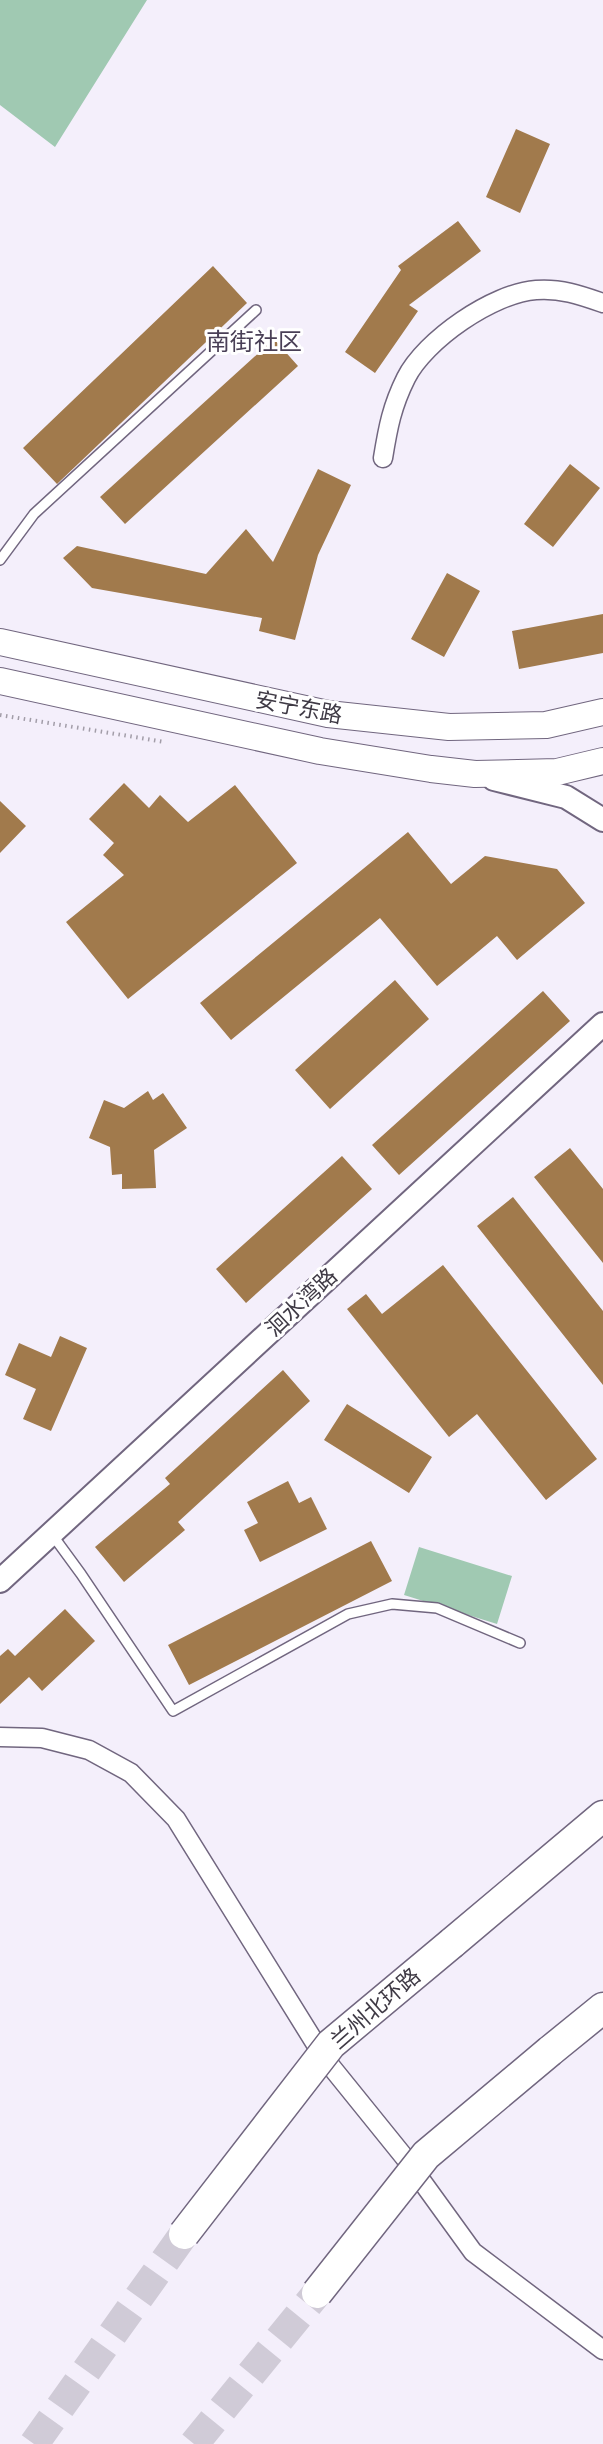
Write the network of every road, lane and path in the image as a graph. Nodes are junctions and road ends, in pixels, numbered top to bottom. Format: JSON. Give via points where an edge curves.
{"nodes":[{"id":1,"x":603,"y":303,"type":"edge"},
{"id":2,"x":256,"y":310,"type":"dead end"},
{"id":3,"x":383,"y":458,"type":"dead end"},
{"id":4,"x":0,"y":560,"type":"edge"},
{"id":5,"x":0,"y":642,"type":"edge"},
{"id":6,"x":0,"y":681,"type":"edge"},
{"id":7,"x":603,"y":712,"type":"edge"},
{"id":8,"x":603,"y":761,"type":"edge"},
{"id":9,"x":475,"y":774,"type":"junction"},
{"id":10,"x":603,"y":820,"type":"edge"},
{"id":11,"x":603,"y":1024,"type":"edge"},
{"id":12,"x":51,"y":1533,"type":"junction"},
{"id":13,"x":0,"y":1581,"type":"edge"},
{"id":14,"x":520,"y":1643,"type":"dead end"},
{"id":15,"x":0,"y":1737,"type":"edge"},
{"id":16,"x":593,"y":1824,"type":"edge"},
{"id":17,"x":603,"y":2008,"type":"edge"},
{"id":18,"x":184,"y":2234,"type":"tunnel mouth"},
{"id":19,"x":317,"y":2293,"type":"tunnel mouth"},
{"id":20,"x":603,"y":2350,"type":"edge"}],
"edges":[{"from":1,"to":3,"type":"street","via":[[570,291],[534,290],[500,299],[469,317],[434,342],[407,376],[390,415]]},
{"from":2,"to":4,"type":"lane","via":[[34,514]]},
{"from":5,"to":7,"type":"main road","name":"安宁东路","via":[[328,714],[449,727],[546,725]]},
{"from":6,"to":9,"type":"main road","via":[[320,751]]},
{"from":8,"to":9,"type":"main road","via":[[557,772]]},
{"from":9,"to":10,"type":"street","via":[[566,797]]},
{"from":11,"to":12,"type":"street","name":"洄水湾路"},
{"from":12,"to":13,"type":"street","name":"洄水湾路"},
{"from":12,"to":14,"type":"lane","via":[[173,1711],[348,1614],[392,1604],[437,1608]]},
{"from":15,"to":20,"type":"street","via":[[42,1738],[89,1750],[131,1773],[176,1819],[325,2060],[405,2158],[473,2252]]},
{"from":16,"to":18,"type":"highway","name":"兰州北环路","bridge":true,"via":[[331,2044]]},
{"from":17,"to":19,"type":"highway","bridge":true,"via":[[426,2155]]}]}
